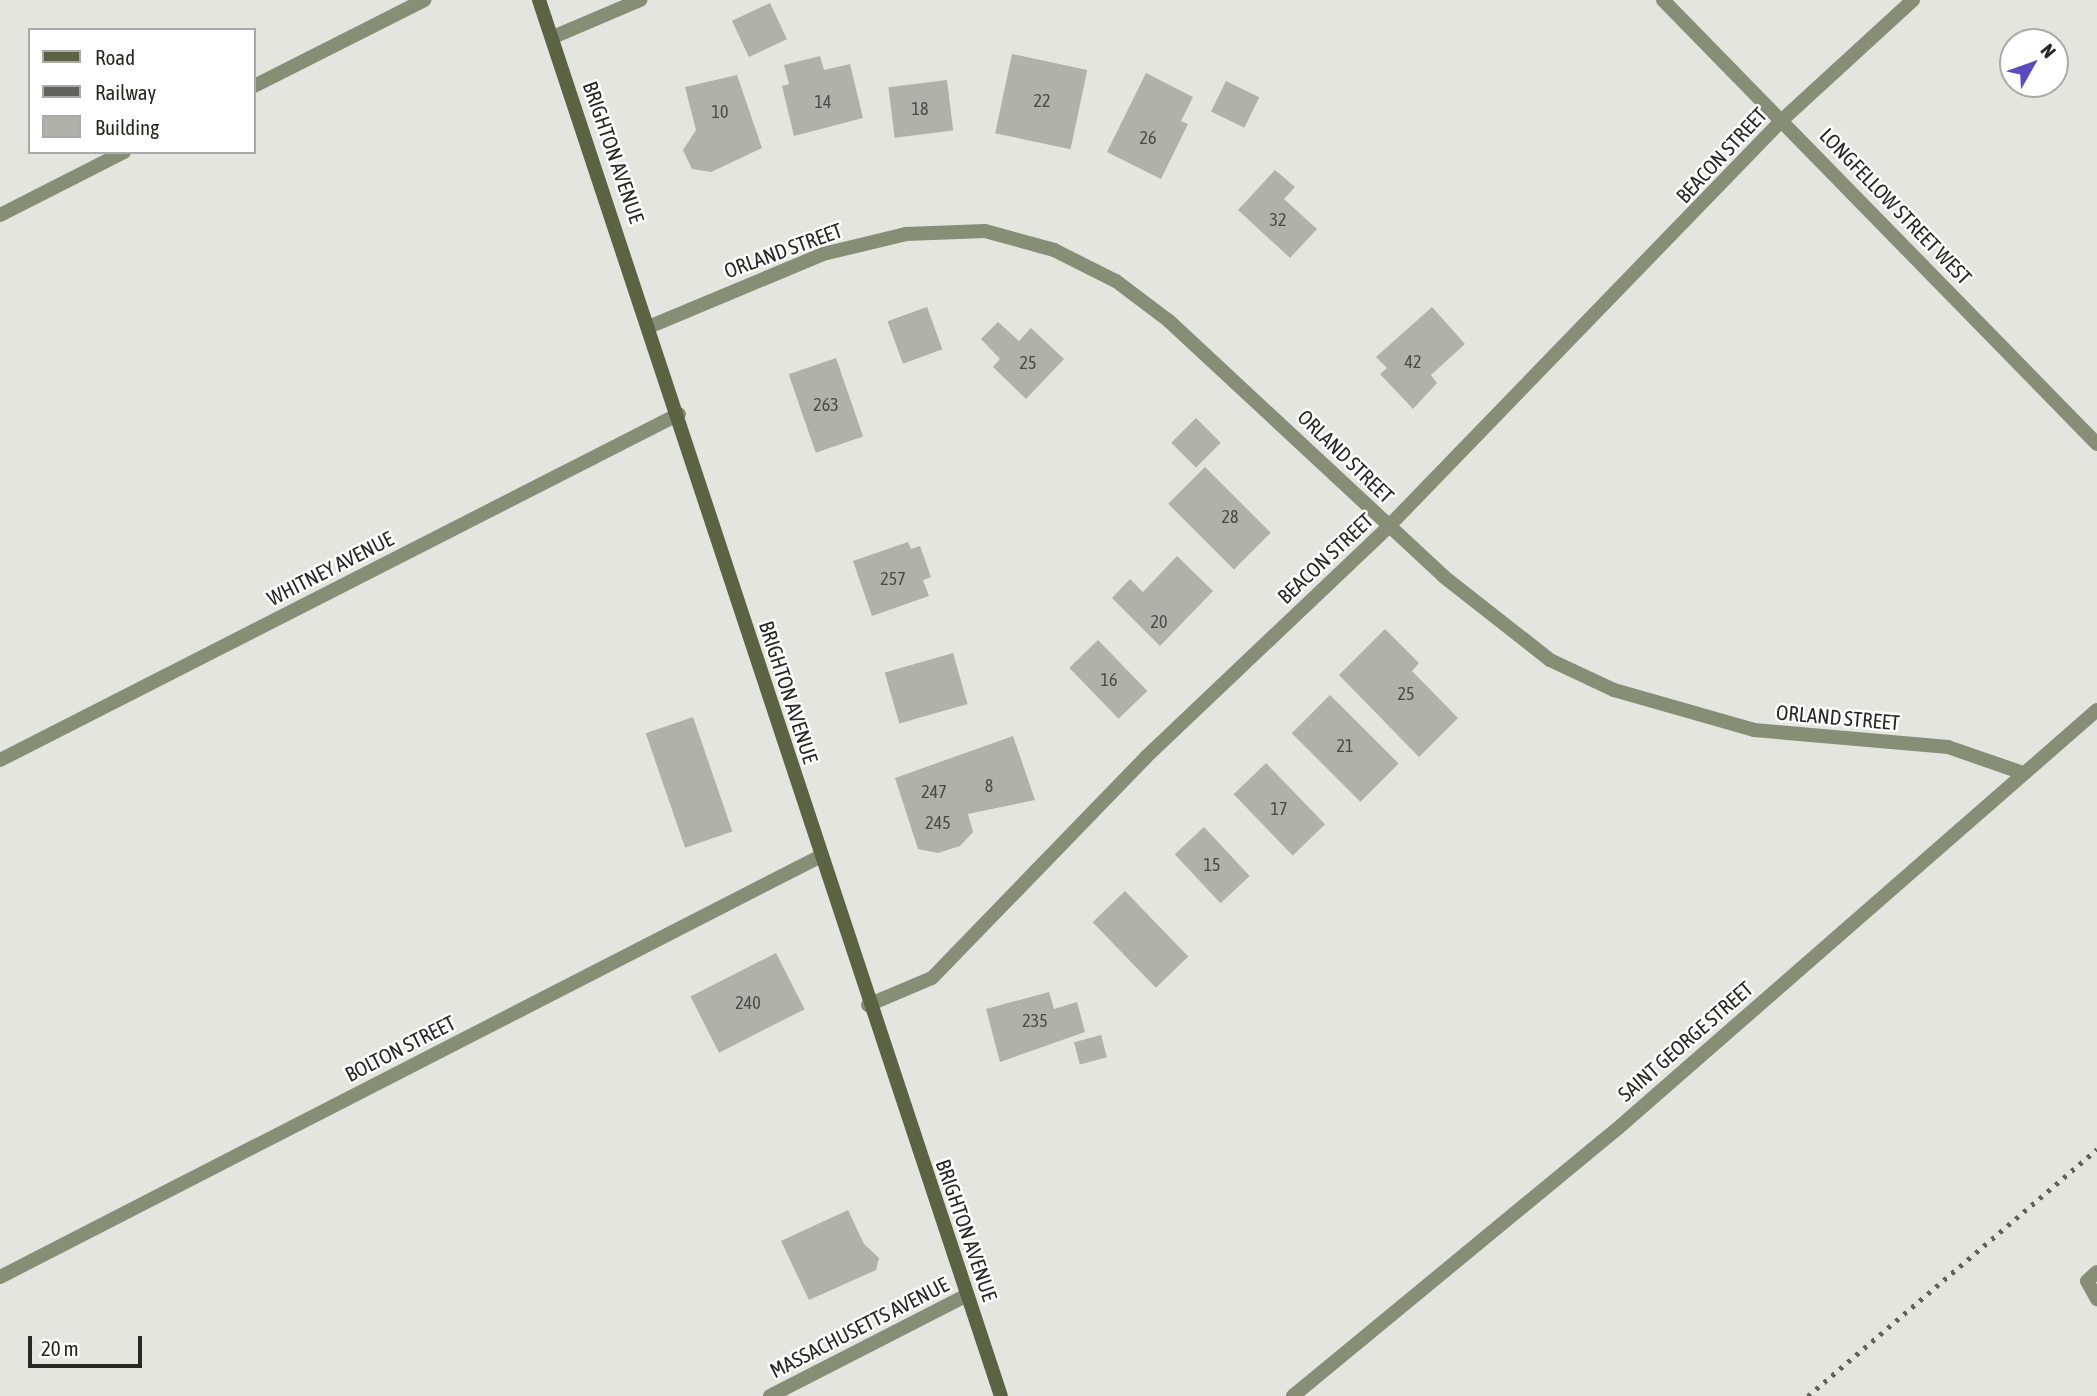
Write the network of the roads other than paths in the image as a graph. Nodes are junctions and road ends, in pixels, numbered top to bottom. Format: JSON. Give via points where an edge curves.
{"nodes":[{"id":1,"x":424,"y":0,"type":"edge"},
{"id":2,"x":539,"y":0,"type":"edge"},
{"id":3,"x":640,"y":0,"type":"edge"},
{"id":4,"x":1662,"y":0,"type":"edge"},
{"id":5,"x":1913,"y":0,"type":"edge"},
{"id":6,"x":553,"y":37,"type":"junction"},
{"id":7,"x":256,"y":85,"type":"edge"},
{"id":8,"x":1782,"y":120,"type":"junction"},
{"id":9,"x":120,"y":154,"type":"edge"},
{"id":10,"x":0,"y":215,"type":"edge"},
{"id":11,"x":651,"y":326,"type":"junction"},
{"id":12,"x":679,"y":414,"type":"junction"},
{"id":13,"x":2097,"y":444,"type":"edge"},
{"id":14,"x":1389,"y":526,"type":"junction"},
{"id":15,"x":2097,"y":710,"type":"edge"},
{"id":16,"x":0,"y":760,"type":"edge"},
{"id":17,"x":2023,"y":773,"type":"junction"},
{"id":18,"x":818,"y":857,"type":"junction"},
{"id":19,"x":868,"y":1005,"type":"junction"},
{"id":20,"x":2097,"y":1272,"type":"edge"},
{"id":21,"x":0,"y":1277,"type":"edge"},
{"id":22,"x":967,"y":1295,"type":"junction"},
{"id":23,"x":2097,"y":1298,"type":"edge"},
{"id":24,"x":770,"y":1396,"type":"edge"},
{"id":25,"x":1001,"y":1396,"type":"edge"},
{"id":26,"x":1293,"y":1396,"type":"edge"}],
"edges":[{"from":1,"to":7,"type":"street"},
{"from":2,"to":6,"type":"main road","name":"BRIGHTON AVENUE"},
{"from":3,"to":6,"type":"street"},
{"from":4,"to":8,"type":"street","name":"LONGFELLOW STREET WEST"},
{"from":5,"to":8,"type":"street","name":"BEACON STREET"},
{"from":6,"to":11,"type":"main road","name":"BRIGHTON AVENUE"},
{"from":8,"to":13,"type":"street","name":"LONGFELLOW STREET WEST"},
{"from":8,"to":14,"type":"street","name":"BEACON STREET"},
{"from":9,"to":10,"type":"street"},
{"from":11,"to":12,"type":"main road","name":"BRIGHTON AVENUE"},
{"from":11,"to":14,"type":"street","name":"ORLAND STREET","via":[[823,254],[906,234],[985,231],[1043,246],[1116,281],[1169,321]]},
{"from":12,"to":16,"type":"street","name":"WHITNEY AVENUE"},
{"from":12,"to":18,"type":"main road","name":"BRIGHTON AVENUE"},
{"from":14,"to":17,"type":"street","name":"ORLAND STREET","via":[[1517,636],[1550,660],[1614,690],[1754,730],[1948,747]]},
{"from":14,"to":19,"type":"street","name":"BEACON STREET","via":[[1146,757],[932,978]]},
{"from":15,"to":17,"type":"street","name":"SAINT GEORGE STREET"},
{"from":17,"to":26,"type":"street","name":"SAINT GEORGE STREET","via":[[1617,1129]]},
{"from":18,"to":19,"type":"main road","name":"BRIGHTON AVENUE"},
{"from":18,"to":21,"type":"street","name":"BOLTON STREET"},
{"from":19,"to":22,"type":"main road","name":"BRIGHTON AVENUE"},
{"from":20,"to":23,"type":"street","via":[[2087,1281]]},
{"from":22,"to":24,"type":"street","name":"MASSACHUSETTS AVENUE"},
{"from":22,"to":25,"type":"main road","name":"BRIGHTON AVENUE"}]}
